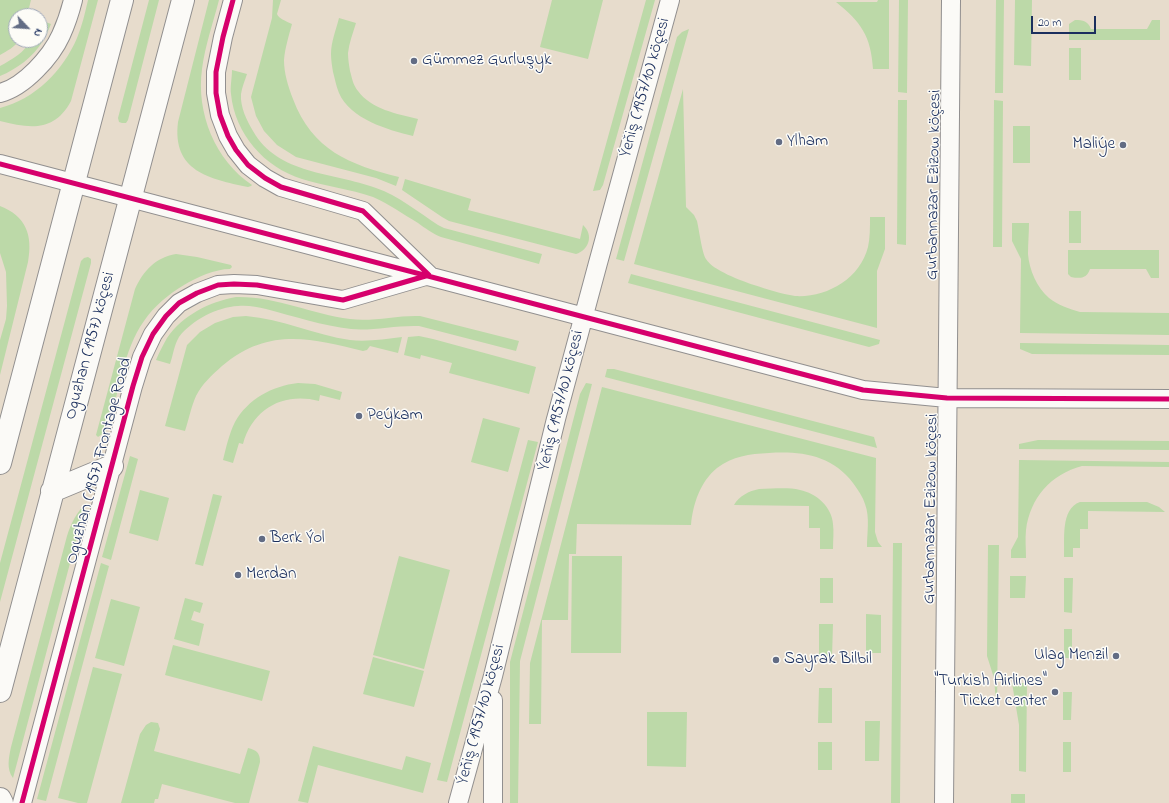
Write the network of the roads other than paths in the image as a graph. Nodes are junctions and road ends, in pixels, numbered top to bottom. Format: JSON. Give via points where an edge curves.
{"nodes":[{"id":1,"x":73,"y":0,"type":"edge"},
{"id":2,"x":122,"y":0,"type":"edge"},
{"id":3,"x":183,"y":0,"type":"edge"},
{"id":4,"x":233,"y":0,"type":"edge"},
{"id":5,"x":670,"y":0,"type":"edge"},
{"id":6,"x":951,"y":0,"type":"edge"},
{"id":7,"x":0,"y":93,"type":"edge"},
{"id":8,"x":0,"y":164,"type":"edge"},
{"id":9,"x":74,"y":183,"type":"junction"},
{"id":10,"x":131,"y":198,"type":"junction"},
{"id":11,"x":429,"y":275,"type":"junction"},
{"id":12,"x":584,"y":317,"type":"junction"},
{"id":13,"x":947,"y":398,"type":"junction"},
{"id":14,"x":1169,"y":399,"type":"edge"},
{"id":15,"x":0,"y":463,"type":"edge"},
{"id":16,"x":112,"y":466,"type":"junction"},
{"id":17,"x":52,"y":491,"type":"junction"},
{"id":18,"x":493,"y":676,"type":"junction"},
{"id":19,"x":0,"y":691,"type":"edge"},
{"id":20,"x":0,"y":799,"type":"edge"},
{"id":21,"x":2,"y":803,"type":"edge"},
{"id":22,"x":22,"y":803,"type":"edge"},
{"id":23,"x":458,"y":803,"type":"edge"},
{"id":24,"x":493,"y":803,"type":"edge"},
{"id":25,"x":944,"y":803,"type":"edge"}],
"edges":[{"from":1,"to":7,"type":"street","via":[[61,36],[44,62],[26,79]]},
{"from":2,"to":9,"type":"main road"},
{"from":3,"to":10,"type":"main road","name":"Oguzhan (1957) köçesi"},
{"from":4,"to":11,"type":"street","via":[[216,72],[216,93],[220,115],[236,150],[248,165],[281,187],[363,211]]},
{"from":5,"to":12,"type":"street","name":"Ýeňiş (1957/10) köçesi"},
{"from":6,"to":13,"type":"street","name":"Gurbannazar Ezizow köçesi"},
{"from":8,"to":9,"type":"street"},
{"from":9,"to":10,"type":"street"},
{"from":9,"to":15,"type":"main road"},
{"from":10,"to":11,"type":"street"},
{"from":10,"to":17,"type":"main road","name":"Oguzhan (1957) köçesi"},
{"from":11,"to":12,"type":"street"},
{"from":11,"to":16,"type":"street","name":"Oguzhan (1957) Frontage Road","via":[[343,300],[250,284],[218,285],[197,293],[166,316],[153,334],[142,357]]},
{"from":12,"to":13,"type":"street","via":[[863,390]]},
{"from":12,"to":18,"type":"street","name":"Ýeňiş (1957/10) köçesi"},
{"from":13,"to":14,"type":"street"},
{"from":13,"to":25,"type":"street","name":"Gurbannazar Ezizow köçesi"},
{"from":16,"to":17,"type":"main road"},
{"from":16,"to":22,"type":"street","name":"Oguzhan (1957) Frontage Road"},
{"from":17,"to":19,"type":"main road","name":"Oguzhan (1957) köçesi"},
{"from":18,"to":23,"type":"street","name":"Ýeňiş (1957/10) köçesi"},
{"from":18,"to":24,"type":"street"},
{"from":20,"to":21,"type":"main road"}]}
